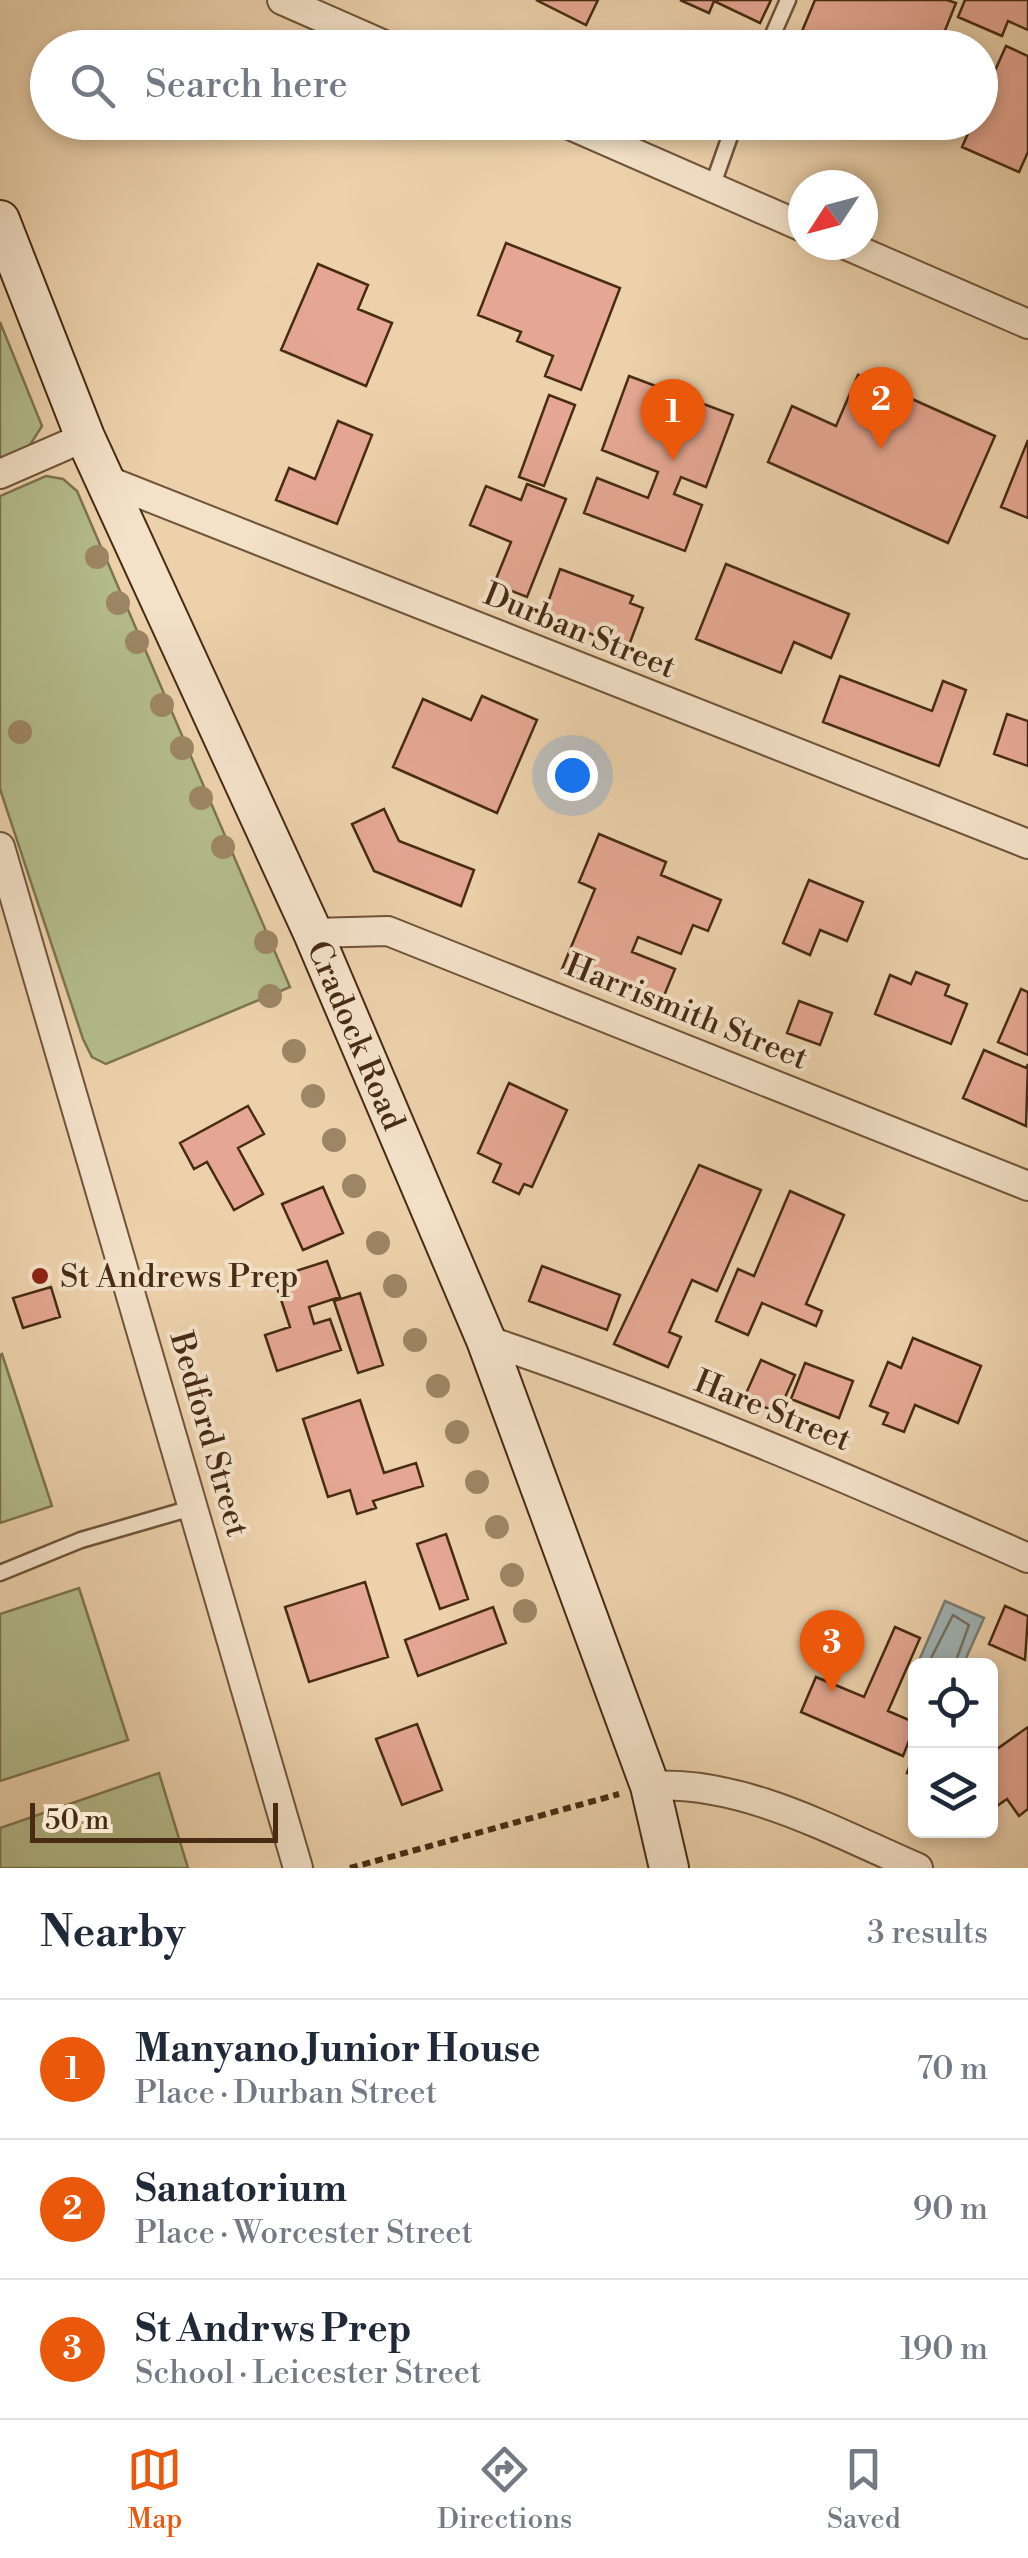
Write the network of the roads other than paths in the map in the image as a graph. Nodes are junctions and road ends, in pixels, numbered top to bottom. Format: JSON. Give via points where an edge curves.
{"nodes":[{"id":1,"x":282,"y":0,"type":"edge"},
{"id":2,"x":788,"y":0,"type":"edge"},
{"id":3,"x":350,"y":30,"type":"edge"},
{"id":4,"x":775,"y":30,"type":"edge"},
{"id":5,"x":605,"y":140,"type":"edge"},
{"id":6,"x":729,"y":140,"type":"edge"},
{"id":7,"x":712,"y":187,"type":"junction"},
{"id":8,"x":0,"y":220,"type":"edge"},
{"id":9,"x":788,"y":220,"type":"edge"},
{"id":10,"x":878,"y":259,"type":"edge"},
{"id":11,"x":1028,"y":324,"type":"edge"},
{"id":12,"x":85,"y":437,"type":"junction"},
{"id":13,"x":0,"y":474,"type":"edge"},
{"id":14,"x":106,"y":480,"type":"junction"},
{"id":15,"x":1028,"y":844,"type":"edge"},
{"id":16,"x":0,"y":847,"type":"edge"},
{"id":17,"x":313,"y":933,"type":"junction"},
{"id":18,"x":1028,"y":1186,"type":"edge"},
{"id":19,"x":486,"y":1340,"type":"junction"},
{"id":20,"x":195,"y":1506,"type":"junction"},
{"id":21,"x":1028,"y":1558,"type":"edge"},
{"id":22,"x":0,"y":1573,"type":"edge"},
{"id":23,"x":650,"y":1786,"type":"junction"},
{"id":24,"x":298,"y":1868,"type":"edge"},
{"id":25,"x":669,"y":1868,"type":"edge"},
{"id":26,"x":918,"y":1868,"type":"edge"}],
"edges":[{"from":1,"to":3,"type":"street"},
{"from":2,"to":4,"type":"lane"},
{"from":5,"to":7,"type":"street"},
{"from":6,"to":7,"type":"lane"},
{"from":7,"to":9,"type":"street"},
{"from":8,"to":12,"type":"main road","name":"Cradock Road"},
{"from":10,"to":11,"type":"street"},
{"from":12,"to":13,"type":"street"},
{"from":12,"to":14,"type":"main road","name":"Cradock Road"},
{"from":14,"to":15,"type":"street","name":"Durban Street"},
{"from":14,"to":17,"type":"main road","name":"Cradock Road"},
{"from":16,"to":20,"type":"street","name":"Bedford Street"},
{"from":17,"to":18,"type":"street","name":"Harrismith Street","via":[[388,931]]},
{"from":17,"to":19,"type":"main road","name":"Cradock Road"},
{"from":19,"to":21,"type":"street","name":"Hare Street","via":[[820,1464]]},
{"from":19,"to":23,"type":"main road","name":"Cradock Road"},
{"from":20,"to":22,"type":"lane","via":[[80,1540]]},
{"from":20,"to":24,"type":"street","name":"Bedford Street"},
{"from":23,"to":25,"type":"main road","name":"Cradock Road"},
{"from":23,"to":26,"type":"street","via":[[689,1784],[738,1796]]}]}
